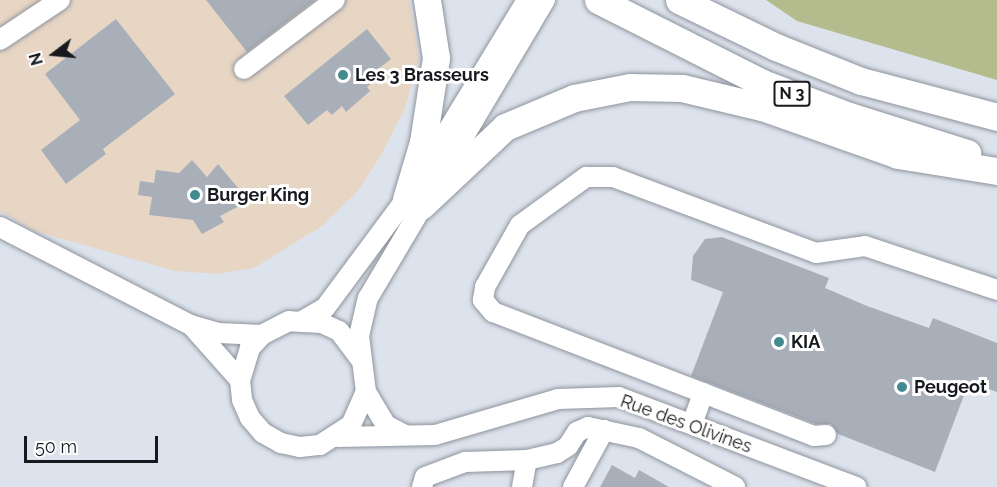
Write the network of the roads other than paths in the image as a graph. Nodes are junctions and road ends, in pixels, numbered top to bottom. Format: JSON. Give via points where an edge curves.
{"nodes":[{"id":1,"x":60,"y":0,"type":"edge"},
{"id":2,"x":335,"y":0,"type":"edge"},
{"id":3,"x":427,"y":0,"type":"edge"},
{"id":4,"x":526,"y":0,"type":"edge"},
{"id":5,"x":545,"y":0,"type":"edge"},
{"id":6,"x":598,"y":0,"type":"edge"},
{"id":7,"x":678,"y":0,"type":"edge"},
{"id":8,"x":719,"y":0,"type":"edge"},
{"id":9,"x":0,"y":40,"type":"edge"},
{"id":10,"x":244,"y":69,"type":"dead end"},
{"id":11,"x":861,"y":81,"type":"junction"},
{"id":12,"x":475,"y":101,"type":"junction"},
{"id":13,"x":997,"y":117,"type":"edge"},
{"id":14,"x":997,"y":162,"type":"edge"},
{"id":15,"x":997,"y":171,"type":"edge"},
{"id":16,"x":414,"y":203,"type":"junction"},
{"id":17,"x":0,"y":227,"type":"edge"},
{"id":18,"x":997,"y":290,"type":"edge"},
{"id":19,"x":304,"y":320,"type":"junction"},
{"id":20,"x":191,"y":325,"type":"junction"},
{"id":21,"x":262,"y":335,"type":"junction"},
{"id":22,"x":362,"y":360,"type":"junction"},
{"id":23,"x":240,"y":380,"type":"junction"},
{"id":24,"x":366,"y":392,"type":"junction"},
{"id":25,"x":703,"y":393,"type":"junction"},
{"id":26,"x":692,"y":424,"type":"junction"},
{"id":27,"x":604,"y":430,"type":"junction"},
{"id":28,"x":826,"y":435,"type":"dead end"},
{"id":29,"x":407,"y":436,"type":"junction"},
{"id":30,"x":338,"y":437,"type":"junction"},
{"id":31,"x":527,"y":460,"type":"junction"},
{"id":32,"x":814,"y":480,"type":"edge"},
{"id":33,"x":422,"y":487,"type":"edge"},
{"id":34,"x":522,"y":487,"type":"edge"},
{"id":35,"x":573,"y":487,"type":"edge"},
{"id":36,"x":735,"y":487,"type":"edge"},
{"id":37,"x":855,"y":487,"type":"edge"}],
"edges":[{"from":1,"to":9,"type":"street"},
{"from":2,"to":10,"type":"street"},
{"from":3,"to":16,"type":"highway","via":[[436,58]]},
{"from":4,"to":12,"type":"street"},
{"from":5,"to":12,"type":"street"},
{"from":6,"to":14,"type":"highway","number":"N 3","via":[[760,82],[849,116]]},
{"from":7,"to":11,"type":"highway","number":"N 3","via":[[776,48]]},
{"from":8,"to":11,"type":"highway","via":[[784,44]]},
{"from":11,"to":13,"type":"highway","number":"N 3"},
{"from":12,"to":16,"type":"street"},
{"from":15,"to":16,"type":"highway","via":[[898,155],[762,107],[682,88],[630,87],[574,98],[506,127]]},
{"from":16,"to":19,"type":"street","via":[[325,308]]},
{"from":16,"to":22,"type":"street","via":[[368,298],[359,336]]},
{"from":17,"to":20,"type":"street"},
{"from":18,"to":25,"type":"street","via":[[865,246],[816,253],[608,175],[586,177],[520,225],[482,292],[493,312]]},
{"from":19,"to":21,"type":"street","via":[[289,321]]},
{"from":19,"to":22,"type":"street","via":[[339,331]]},
{"from":20,"to":21,"type":"street","via":[[219,333]]},
{"from":20,"to":23,"type":"street"},
{"from":21,"to":23,"type":"street","via":[[247,356]]},
{"from":22,"to":24,"type":"street"},
{"from":23,"to":30,"type":"street","via":[[242,400],[263,433],[300,447],[320,445]]},
{"from":24,"to":29,"type":"street","via":[[386,424]]},
{"from":24,"to":30,"type":"street","via":[[351,425]]},
{"from":25,"to":26,"type":"street"},
{"from":25,"to":28,"type":"street","via":[[814,436]]},
{"from":26,"to":29,"type":"street","name":"Rue des Olivines","via":[[619,397],[594,396],[558,399],[435,435]]},
{"from":26,"to":32,"type":"street","name":"Rue des Olivines"},
{"from":27,"to":31,"type":"street","via":[[588,427],[577,432],[568,446],[557,453]]},
{"from":27,"to":35,"type":"street"},
{"from":27,"to":36,"type":"street","via":[[639,438]]},
{"from":29,"to":30,"type":"street","name":"Rue des Olivines"},
{"from":31,"to":33,"type":"street","via":[[465,462],[425,477]]},
{"from":31,"to":34,"type":"street"},
{"from":32,"to":37,"type":"street","name":"Rue des Olivines"}]}
